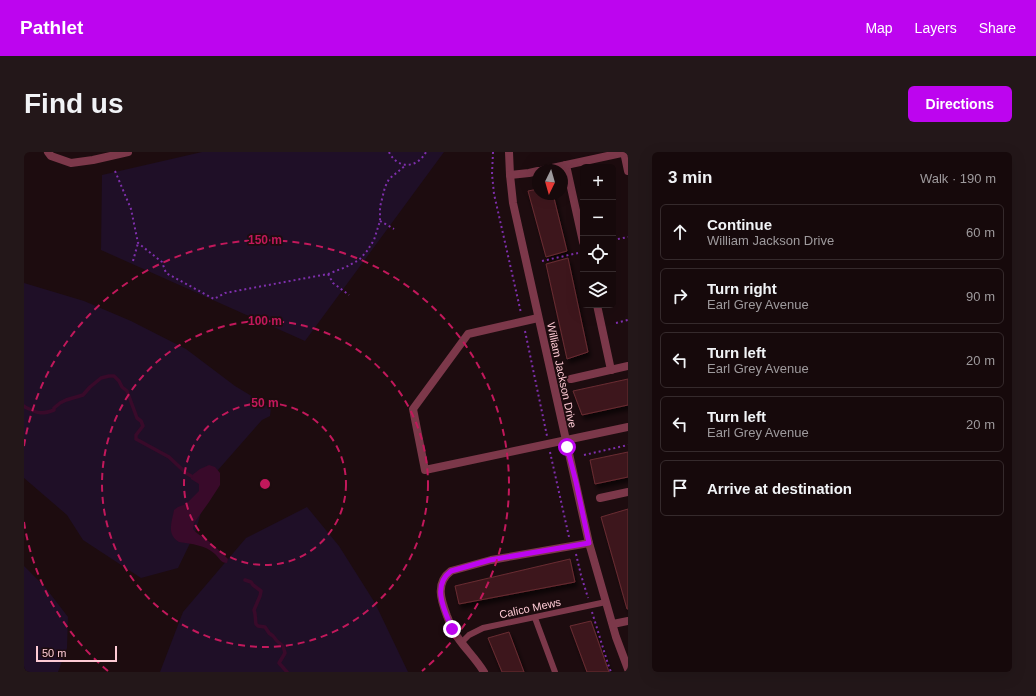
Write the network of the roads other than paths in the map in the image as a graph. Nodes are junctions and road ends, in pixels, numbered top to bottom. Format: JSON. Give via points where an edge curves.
{"nodes":[{"id":1,"x":48,"y":152,"type":"edge"},
{"id":2,"x":128,"y":152,"type":"edge"},
{"id":3,"x":508,"y":152,"type":"edge"},
{"id":4,"x":625,"y":152,"type":"edge"},
{"id":5,"x":568,"y":165,"type":"edge"},
{"id":6,"x":628,"y":171,"type":"edge"},
{"id":7,"x":532,"y":172,"type":"edge"},
{"id":8,"x":568,"y":174,"type":"edge"},
{"id":9,"x":510,"y":175,"type":"junction"},
{"id":10,"x":582,"y":236,"type":"edge"},
{"id":11,"x":598,"y":308,"type":"edge"},
{"id":12,"x":538,"y":318,"type":"junction"},
{"id":13,"x":628,"y":366,"type":"edge"},
{"id":14,"x":611,"y":370,"type":"junction"},
{"id":15,"x":571,"y":379,"type":"dead end"},
{"id":16,"x":628,"y":427,"type":"edge"},
{"id":17,"x":566,"y":441,"type":"junction"},
{"id":18,"x":628,"y":492,"type":"edge"},
{"id":19,"x":600,"y":498,"type":"dead end"},
{"id":20,"x":589,"y":543,"type":"junction"},
{"id":21,"x":606,"y":602,"type":"junction"},
{"id":22,"x":535,"y":618,"type":"junction"},
{"id":23,"x":628,"y":621,"type":"edge"},
{"id":24,"x":612,"y":624,"type":"junction"},
{"id":25,"x":461,"y":643,"type":"junction"},
{"id":26,"x":628,"y":669,"type":"edge"},
{"id":27,"x":484,"y":672,"type":"edge"},
{"id":28,"x":555,"y":672,"type":"edge"}],
"edges":[{"from":1,"to":2,"type":"street","via":[[51,156],[71,163]]},
{"from":3,"to":9,"type":"street","name":"William Jackson Drive"},
{"from":4,"to":5,"type":"street"},
{"from":4,"to":6,"type":"street"},
{"from":7,"to":9,"type":"street"},
{"from":8,"to":10,"type":"street"},
{"from":9,"to":12,"type":"street","name":"William Jackson Drive","via":[[513,203]]},
{"from":11,"to":14,"type":"street"},
{"from":12,"to":17,"type":"street","name":"William Jackson Drive"},
{"from":12,"to":17,"type":"street","via":[[468,334],[413,409],[425,470]]},
{"from":13,"to":14,"type":"street"},
{"from":14,"to":15,"type":"street"},
{"from":16,"to":17,"type":"street"},
{"from":17,"to":20,"type":"street","name":"William Jackson Drive"},
{"from":18,"to":19,"type":"street"},
{"from":20,"to":21,"type":"street","name":"William Jackson Drive"},
{"from":20,"to":25,"type":"street","via":[[490,560],[451,571],[446,575],[440,594],[452,629]]},
{"from":21,"to":22,"type":"lane","name":"Calico Mews"},
{"from":21,"to":24,"type":"street","name":"William Jackson Drive"},
{"from":22,"to":25,"type":"lane","name":"Calico Mews","via":[[483,628],[469,635]]},
{"from":22,"to":28,"type":"lane"},
{"from":23,"to":24,"type":"street"},
{"from":24,"to":26,"type":"street","name":"William Jackson Drive"},
{"from":25,"to":27,"type":"street"}]}
